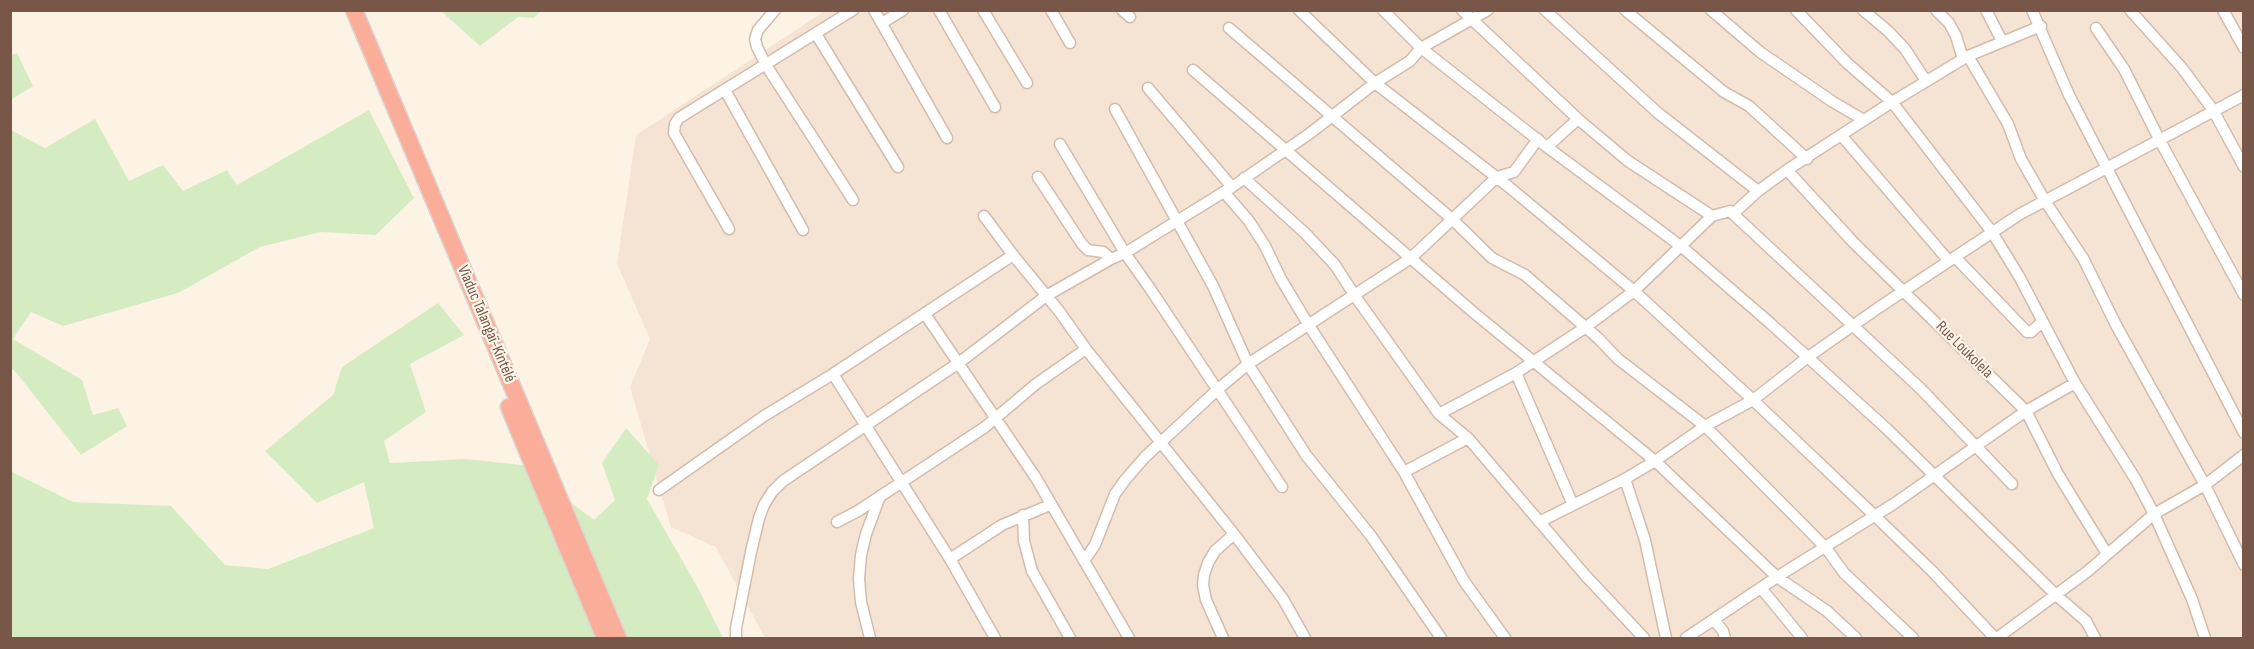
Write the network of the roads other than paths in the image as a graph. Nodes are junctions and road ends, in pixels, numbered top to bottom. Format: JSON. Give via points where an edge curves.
{"nodes":[{"id":1,"x":342,"y":10,"type":"edge"},
{"id":2,"x":354,"y":10,"type":"edge"},
{"id":3,"x":775,"y":10,"type":"edge"},
{"id":4,"x":853,"y":10,"type":"edge"},
{"id":5,"x":874,"y":10,"type":"edge"},
{"id":6,"x":903,"y":10,"type":"edge"},
{"id":7,"x":939,"y":10,"type":"edge"},
{"id":8,"x":983,"y":10,"type":"edge"},
{"id":9,"x":1051,"y":10,"type":"edge"},
{"id":10,"x":1299,"y":10,"type":"edge"},
{"id":11,"x":1383,"y":10,"type":"edge"},
{"id":12,"x":1462,"y":10,"type":"edge"},
{"id":13,"x":1488,"y":10,"type":"edge"},
{"id":14,"x":1545,"y":10,"type":"edge"},
{"id":15,"x":1624,"y":10,"type":"edge"},
{"id":16,"x":1711,"y":10,"type":"edge"},
{"id":17,"x":1796,"y":10,"type":"edge"},
{"id":18,"x":1863,"y":10,"type":"edge"},
{"id":19,"x":1936,"y":10,"type":"edge"},
{"id":20,"x":1986,"y":10,"type":"edge"},
{"id":21,"x":2032,"y":10,"type":"edge"},
{"id":22,"x":2130,"y":10,"type":"edge"},
{"id":23,"x":2223,"y":10,"type":"edge"},
{"id":24,"x":1472,"y":20,"type":"junction"},
{"id":25,"x":882,"y":23,"type":"junction"},
{"id":26,"x":2041,"y":26,"type":"junction"},
{"id":27,"x":1229,"y":28,"type":"dead end"},
{"id":28,"x":2096,"y":28,"type":"dead end"},
{"id":29,"x":816,"y":34,"type":"junction"},
{"id":30,"x":2002,"y":41,"type":"junction"},
{"id":31,"x":1070,"y":43,"type":"dead end"},
{"id":32,"x":1421,"y":48,"type":"junction"},
{"id":33,"x":2244,"y":48,"type":"edge"},
{"id":34,"x":1966,"y":57,"type":"junction"},
{"id":35,"x":766,"y":65,"type":"junction"},
{"id":36,"x":1193,"y":70,"type":"dead end"},
{"id":37,"x":1926,"y":81,"type":"junction"},
{"id":38,"x":1027,"y":82,"type":"dead end"},
{"id":39,"x":1375,"y":83,"type":"junction"},
{"id":40,"x":1148,"y":88,"type":"dead end"},
{"id":41,"x":724,"y":90,"type":"junction"},
{"id":42,"x":2244,"y":94,"type":"edge"},
{"id":43,"x":1892,"y":102,"type":"junction"},
{"id":44,"x":995,"y":107,"type":"dead end"},
{"id":45,"x":1115,"y":109,"type":"dead end"},
{"id":46,"x":2213,"y":110,"type":"junction"},
{"id":47,"x":1332,"y":115,"type":"junction"},
{"id":48,"x":1578,"y":118,"type":"junction"},
{"id":49,"x":1864,"y":120,"type":"junction"},
{"id":50,"x":1841,"y":135,"type":"junction"},
{"id":51,"x":947,"y":138,"type":"dead end"},
{"id":52,"x":1538,"y":139,"type":"junction"},
{"id":53,"x":2159,"y":139,"type":"junction"},
{"id":54,"x":1060,"y":144,"type":"dead end"},
{"id":55,"x":1547,"y":147,"type":"junction"},
{"id":56,"x":1286,"y":150,"type":"junction"},
{"id":57,"x":1807,"y":159,"type":"junction"},
{"id":58,"x":2244,"y":166,"type":"edge"},
{"id":59,"x":898,"y":167,"type":"dead end"},
{"id":60,"x":2106,"y":167,"type":"junction"},
{"id":61,"x":1787,"y":170,"type":"junction"},
{"id":62,"x":1038,"y":177,"type":"dead end"},
{"id":63,"x":1497,"y":177,"type":"junction"},
{"id":64,"x":1244,"y":178,"type":"junction"},
{"id":65,"x":1228,"y":189,"type":"junction"},
{"id":66,"x":1758,"y":191,"type":"junction"},
{"id":67,"x":853,"y":200,"type":"dead end"},
{"id":68,"x":2045,"y":201,"type":"junction"},
{"id":69,"x":1734,"y":213,"type":"junction"},
{"id":70,"x":984,"y":216,"type":"dead end"},
{"id":71,"x":1712,"y":216,"type":"junction"},
{"id":72,"x":1452,"y":219,"type":"junction"},
{"id":73,"x":1176,"y":220,"type":"junction"},
{"id":74,"x":729,"y":229,"type":"dead end"},
{"id":75,"x":803,"y":230,"type":"dead end"},
{"id":76,"x":1992,"y":232,"type":"junction"},
{"id":77,"x":1682,"y":247,"type":"junction"},
{"id":78,"x":1125,"y":253,"type":"junction"},
{"id":79,"x":1013,"y":255,"type":"junction"},
{"id":80,"x":1411,"y":258,"type":"junction"},
{"id":81,"x":1951,"y":258,"type":"junction"},
{"id":82,"x":1111,"y":259,"type":"junction"},
{"id":83,"x":1634,"y":291,"type":"junction"},
{"id":84,"x":1903,"y":291,"type":"junction"},
{"id":85,"x":2244,"y":295,"type":"edge"},
{"id":86,"x":1046,"y":296,"type":"junction"},
{"id":87,"x":1354,"y":296,"type":"junction"},
{"id":88,"x":925,"y":314,"type":"junction"},
{"id":89,"x":2042,"y":322,"type":"junction"},
{"id":90,"x":1308,"y":324,"type":"junction"},
{"id":91,"x":1854,"y":325,"type":"junction"},
{"id":92,"x":1586,"y":327,"type":"junction"},
{"id":93,"x":1086,"y":349,"type":"junction"},
{"id":94,"x":1808,"y":357,"type":"junction"},
{"id":95,"x":1535,"y":361,"type":"junction"},
{"id":96,"x":960,"y":362,"type":"junction"},
{"id":97,"x":1248,"y":364,"type":"junction"},
{"id":98,"x":1516,"y":373,"type":"junction"},
{"id":99,"x":833,"y":374,"type":"junction"},
{"id":100,"x":2075,"y":383,"type":"junction"},
{"id":101,"x":1217,"y":390,"type":"junction"},
{"id":102,"x":1753,"y":400,"type":"junction"},
{"id":103,"x":2025,"y":411,"type":"junction"},
{"id":104,"x":1439,"y":414,"type":"junction"},
{"id":105,"x":995,"y":419,"type":"junction"},
{"id":106,"x":866,"y":426,"type":"junction"},
{"id":107,"x":1705,"y":426,"type":"junction"},
{"id":108,"x":2244,"y":433,"type":"edge"},
{"id":109,"x":1468,"y":438,"type":"junction"},
{"id":110,"x":1162,"y":442,"type":"junction"},
{"id":111,"x":1977,"y":446,"type":"junction"},
{"id":112,"x":2244,"y":455,"type":"edge"},
{"id":113,"x":1656,"y":461,"type":"junction"},
{"id":114,"x":1404,"y":472,"type":"junction"},
{"id":115,"x":1933,"y":476,"type":"junction"},
{"id":116,"x":1625,"y":479,"type":"junction"},
{"id":117,"x":902,"y":482,"type":"junction"},
{"id":118,"x":2012,"y":484,"type":"dead end"},
{"id":119,"x":2205,"y":484,"type":"junction"},
{"id":120,"x":1282,"y":487,"type":"dead end"},
{"id":121,"x":659,"y":490,"type":"dead end"},
{"id":122,"x":880,"y":496,"type":"junction"},
{"id":123,"x":1050,"y":505,"type":"junction"},
{"id":124,"x":1573,"y":505,"type":"junction"},
{"id":125,"x":2154,"y":514,"type":"junction"},
{"id":126,"x":1023,"y":515,"type":"junction"},
{"id":127,"x":1875,"y":516,"type":"junction"},
{"id":128,"x":1541,"y":521,"type":"junction"},
{"id":129,"x":837,"y":522,"type":"dead end"},
{"id":130,"x":1234,"y":534,"type":"junction"},
{"id":131,"x":1826,"y":548,"type":"junction"},
{"id":132,"x":2107,"y":554,"type":"junction"},
{"id":133,"x":950,"y":559,"type":"junction"},
{"id":134,"x":1084,"y":561,"type":"junction"},
{"id":135,"x":2244,"y":565,"type":"edge"},
{"id":136,"x":1777,"y":577,"type":"junction"},
{"id":137,"x":1761,"y":588,"type":"junction"},
{"id":138,"x":2056,"y":596,"type":"junction"},
{"id":139,"x":1714,"y":620,"type":"junction"},
{"id":140,"x":605,"y":639,"type":"edge"},
{"id":141,"x":618,"y":639,"type":"edge"},
{"id":142,"x":736,"y":639,"type":"edge"},
{"id":143,"x":870,"y":639,"type":"edge"},
{"id":144,"x":995,"y":639,"type":"edge"},
{"id":145,"x":1070,"y":639,"type":"edge"},
{"id":146,"x":1129,"y":639,"type":"edge"},
{"id":147,"x":1223,"y":639,"type":"edge"},
{"id":148,"x":1305,"y":639,"type":"edge"},
{"id":149,"x":1441,"y":639,"type":"edge"},
{"id":150,"x":1505,"y":639,"type":"edge"},
{"id":151,"x":1644,"y":639,"type":"edge"},
{"id":152,"x":1666,"y":639,"type":"edge"},
{"id":153,"x":1686,"y":639,"type":"edge"},
{"id":154,"x":1725,"y":639,"type":"edge"},
{"id":155,"x":1802,"y":639,"type":"edge"},
{"id":156,"x":1856,"y":639,"type":"edge"},
{"id":157,"x":1913,"y":639,"type":"edge"},
{"id":158,"x":1996,"y":639,"type":"edge"},
{"id":159,"x":2095,"y":639,"type":"edge"},
{"id":160,"x":2205,"y":639,"type":"edge"}],
"edges":[{"from":1,"to":140,"type":"highway","name":"Viaduc Talangaï-Kintélé"},
{"from":2,"to":141,"type":"highway","name":"Viaduc Talangaï-Kintélé"},
{"from":3,"to":35,"type":"street","via":[[755,39]]},
{"from":4,"to":29,"type":"street"},
{"from":5,"to":25,"type":"street"},
{"from":6,"to":25,"type":"street"},
{"from":7,"to":44,"type":"street"},
{"from":8,"to":38,"type":"street"},
{"from":9,"to":31,"type":"street"},
{"from":10,"to":39,"type":"street"},
{"from":11,"to":32,"type":"street"},
{"from":12,"to":24,"type":"street"},
{"from":13,"to":24,"type":"street"},
{"from":14,"to":66,"type":"street","via":[[1658,113]]},
{"from":15,"to":57,"type":"street","via":[[1717,87],[1749,106]]},
{"from":16,"to":49,"type":"street","via":[[1760,52]]},
{"from":17,"to":43,"type":"street"},
{"from":18,"to":37,"type":"street","via":[[1905,49]]},
{"from":19,"to":34,"type":"street"},
{"from":20,"to":30,"type":"street"},
{"from":21,"to":26,"type":"street"},
{"from":22,"to":46,"type":"street"},
{"from":23,"to":33,"type":"street"},
{"from":24,"to":32,"type":"street"},
{"from":24,"to":48,"type":"street"},
{"from":25,"to":51,"type":"street"},
{"from":26,"to":30,"type":"street"},
{"from":26,"to":60,"type":"street","via":[[2068,94]]},
{"from":27,"to":47,"type":"street"},
{"from":28,"to":53,"type":"street","via":[[2124,69]]},
{"from":29,"to":35,"type":"street"},
{"from":29,"to":59,"type":"street"},
{"from":30,"to":34,"type":"street"},
{"from":32,"to":39,"type":"street","via":[[1410,61]]},
{"from":32,"to":52,"type":"street"},
{"from":34,"to":37,"type":"street"},
{"from":34,"to":68,"type":"street","via":[[2008,124],[2021,159]]},
{"from":35,"to":41,"type":"street"},
{"from":35,"to":67,"type":"street"},
{"from":36,"to":56,"type":"street"},
{"from":37,"to":43,"type":"street"},
{"from":39,"to":47,"type":"street"},
{"from":39,"to":63,"type":"street"},
{"from":40,"to":65,"type":"street"},
{"from":41,"to":74,"type":"street","via":[[680,117],[674,133]]},
{"from":41,"to":75,"type":"street"},
{"from":42,"to":46,"type":"street"},
{"from":43,"to":49,"type":"street"},
{"from":43,"to":76,"type":"street"},
{"from":45,"to":73,"type":"street"},
{"from":46,"to":53,"type":"street"},
{"from":46,"to":58,"type":"street"},
{"from":47,"to":56,"type":"street"},
{"from":47,"to":72,"type":"street"},
{"from":48,"to":55,"type":"street"},
{"from":48,"to":71,"type":"street","via":[[1628,161]]},
{"from":49,"to":50,"type":"street"},
{"from":50,"to":57,"type":"street"},
{"from":50,"to":81,"type":"street"},
{"from":52,"to":55,"type":"street"},
{"from":52,"to":63,"type":"street","via":[[1514,172]]},
{"from":53,"to":60,"type":"street"},
{"from":53,"to":85,"type":"street"},
{"from":54,"to":78,"type":"street"},
{"from":55,"to":77,"type":"street"},
{"from":56,"to":64,"type":"street"},
{"from":56,"to":80,"type":"street"},
{"from":57,"to":61,"type":"street"},
{"from":60,"to":68,"type":"street"},
{"from":60,"to":108,"type":"street"},
{"from":61,"to":66,"type":"street"},
{"from":61,"to":84,"type":"street","name":"Rue Loukolela"},
{"from":62,"to":82,"type":"street","via":[[1082,244]]},
{"from":63,"to":72,"type":"street"},
{"from":63,"to":83,"type":"street"},
{"from":64,"to":65,"type":"street"},
{"from":64,"to":87,"type":"street","via":[[1305,232],[1335,265]]},
{"from":65,"to":73,"type":"street"},
{"from":65,"to":90,"type":"street"},
{"from":66,"to":69,"type":"street"},
{"from":68,"to":76,"type":"street"},
{"from":68,"to":119,"type":"street","via":[[2083,258]]},
{"from":69,"to":71,"type":"street","via":[[1725,211]]},
{"from":69,"to":91,"type":"street"},
{"from":70,"to":79,"type":"street"},
{"from":71,"to":77,"type":"street"},
{"from":72,"to":80,"type":"street"},
{"from":72,"to":92,"type":"street","via":[[1492,258],[1525,275]]},
{"from":73,"to":78,"type":"street"},
{"from":73,"to":97,"type":"street","via":[[1213,286]]},
{"from":76,"to":81,"type":"street"},
{"from":76,"to":89,"type":"street"},
{"from":77,"to":83,"type":"street"},
{"from":77,"to":94,"type":"street"},
{"from":78,"to":82,"type":"street"},
{"from":78,"to":101,"type":"street"},
{"from":79,"to":86,"type":"street"},
{"from":79,"to":88,"type":"street"},
{"from":80,"to":87,"type":"street"},
{"from":80,"to":95,"type":"street"},
{"from":81,"to":84,"type":"street"},
{"from":81,"to":89,"type":"street","via":[[2027,332]]},
{"from":82,"to":86,"type":"street"},
{"from":83,"to":92,"type":"street"},
{"from":83,"to":102,"type":"street"},
{"from":84,"to":91,"type":"street"},
{"from":84,"to":103,"type":"street","name":"Rue Loukolela"},
{"from":86,"to":93,"type":"street"},
{"from":86,"to":96,"type":"street"},
{"from":87,"to":90,"type":"street"},
{"from":87,"to":104,"type":"street"},
{"from":88,"to":96,"type":"street"},
{"from":88,"to":99,"type":"street"},
{"from":89,"to":100,"type":"street"},
{"from":90,"to":97,"type":"street"},
{"from":90,"to":114,"type":"street"},
{"from":91,"to":94,"type":"street"},
{"from":91,"to":111,"type":"street"},
{"from":92,"to":95,"type":"street"},
{"from":92,"to":107,"type":"street","via":[[1618,359]]},
{"from":93,"to":105,"type":"street"},
{"from":93,"to":110,"type":"street"},
{"from":94,"to":102,"type":"street"},
{"from":94,"to":115,"type":"street"},
{"from":95,"to":98,"type":"street"},
{"from":95,"to":113,"type":"street"},
{"from":96,"to":105,"type":"street"},
{"from":96,"to":106,"type":"street"},
{"from":97,"to":101,"type":"street"},
{"from":97,"to":149,"type":"street","via":[[1306,455],[1371,536]]},
{"from":98,"to":104,"type":"street"},
{"from":98,"to":124,"type":"street"},
{"from":99,"to":106,"type":"street"},
{"from":99,"to":121,"type":"street","via":[[764,416]]},
{"from":100,"to":103,"type":"street"},
{"from":100,"to":125,"type":"street"},
{"from":101,"to":110,"type":"street"},
{"from":101,"to":120,"type":"street"},
{"from":102,"to":107,"type":"street"},
{"from":102,"to":127,"type":"street"},
{"from":103,"to":111,"type":"street"},
{"from":103,"to":132,"type":"street","name":"Rue Loukolela"},
{"from":104,"to":109,"type":"street"},
{"from":105,"to":117,"type":"street"},
{"from":105,"to":123,"type":"street"},
{"from":106,"to":117,"type":"street"},
{"from":106,"to":142,"type":"street","via":[[783,482],[764,505],[751,552]]},
{"from":107,"to":113,"type":"street"},
{"from":107,"to":131,"type":"street"},
{"from":109,"to":114,"type":"street"},
{"from":109,"to":128,"type":"street"},
{"from":110,"to":130,"type":"street"},
{"from":110,"to":134,"type":"street","via":[[1134,468],[1115,494],[1095,545]]},
{"from":111,"to":115,"type":"street"},
{"from":111,"to":118,"type":"street"},
{"from":112,"to":119,"type":"street"},
{"from":113,"to":116,"type":"street"},
{"from":113,"to":136,"type":"street"},
{"from":114,"to":150,"type":"street","via":[[1464,581]]},
{"from":115,"to":127,"type":"street"},
{"from":115,"to":138,"type":"street"},
{"from":116,"to":124,"type":"street"},
{"from":116,"to":152,"type":"street","via":[[1645,540]]},
{"from":117,"to":122,"type":"street"},
{"from":117,"to":133,"type":"street"},
{"from":119,"to":125,"type":"street"},
{"from":119,"to":135,"type":"street"},
{"from":122,"to":129,"type":"street"},
{"from":122,"to":143,"type":"street","via":[[866,534],[859,579]]},
{"from":123,"to":126,"type":"street"},
{"from":123,"to":134,"type":"street"},
{"from":124,"to":128,"type":"street"},
{"from":125,"to":132,"type":"street"},
{"from":125,"to":160,"type":"street","via":[[2192,599]]},
{"from":126,"to":133,"type":"street"},
{"from":126,"to":145,"type":"street","via":[[1024,541],[1032,571]]},
{"from":127,"to":131,"type":"street"},
{"from":127,"to":158,"type":"street"},
{"from":128,"to":151,"type":"street"},
{"from":130,"to":147,"type":"street","via":[[1215,551],[1204,575],[1206,600]]},
{"from":130,"to":148,"type":"street","via":[[1283,599]]},
{"from":131,"to":136,"type":"street"},
{"from":131,"to":157,"type":"street","via":[[1844,573]]},
{"from":132,"to":138,"type":"street"},
{"from":133,"to":144,"type":"street"},
{"from":134,"to":146,"type":"street"},
{"from":136,"to":137,"type":"street"},
{"from":136,"to":156,"type":"street","via":[[1827,611]]},
{"from":137,"to":139,"type":"street"},
{"from":137,"to":155,"type":"street"},
{"from":138,"to":158,"type":"street"},
{"from":138,"to":159,"type":"street","via":[[2086,621]]},
{"from":139,"to":153,"type":"street"},
{"from":139,"to":154,"type":"street"}]}
